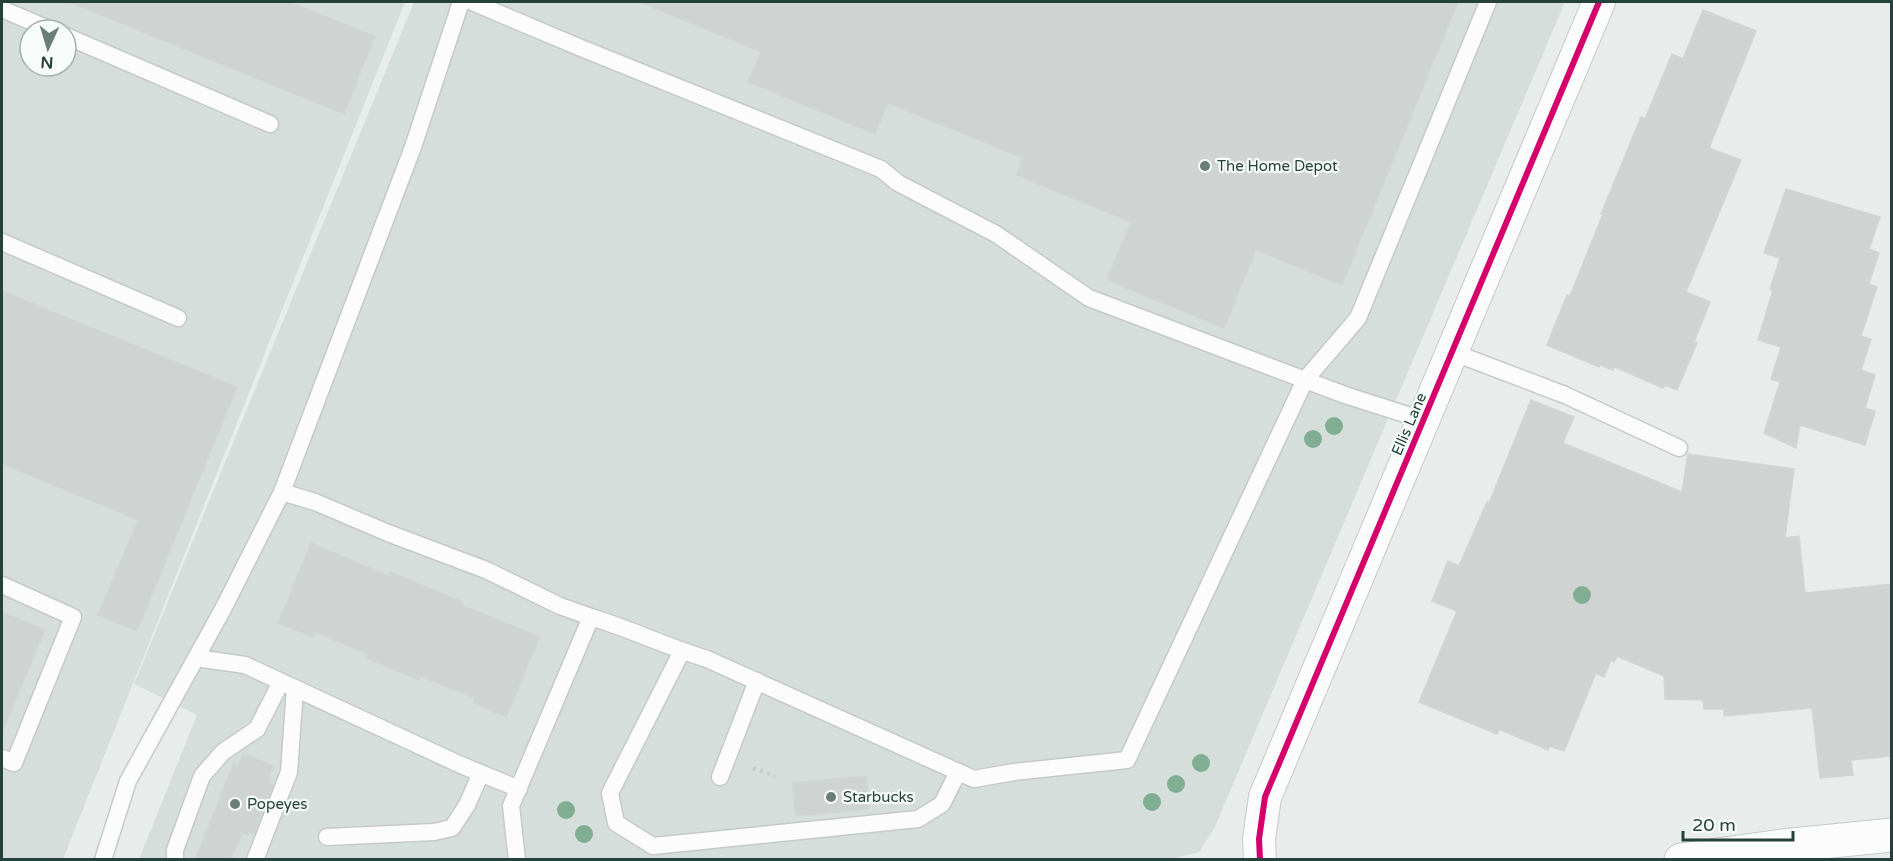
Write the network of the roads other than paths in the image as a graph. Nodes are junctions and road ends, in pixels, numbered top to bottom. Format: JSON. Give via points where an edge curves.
{"nodes":[{"id":1,"x":462,"y":2,"type":"edge"},
{"id":2,"x":472,"y":2,"type":"edge"},
{"id":3,"x":1488,"y":2,"type":"edge"},
{"id":4,"x":1599,"y":2,"type":"edge"},
{"id":5,"x":2,"y":9,"type":"edge"},
{"id":6,"x":23,"y":18,"type":"edge"},
{"id":7,"x":78,"y":41,"type":"edge"},
{"id":8,"x":270,"y":124,"type":"dead end"},
{"id":9,"x":2,"y":242,"type":"edge"},
{"id":10,"x":178,"y":318,"type":"dead end"},
{"id":11,"x":1452,"y":352,"type":"junction"},
{"id":12,"x":1305,"y":380,"type":"junction"},
{"id":13,"x":1424,"y":420,"type":"junction"},
{"id":14,"x":1679,"y":448,"type":"dead end"},
{"id":15,"x":282,"y":492,"type":"junction"},
{"id":16,"x":2,"y":585,"type":"edge"},
{"id":17,"x":591,"y":617,"type":"junction"},
{"id":18,"x":682,"y":651,"type":"junction"},
{"id":19,"x":196,"y":658,"type":"junction"},
{"id":20,"x":757,"y":681,"type":"junction"},
{"id":21,"x":288,"y":685,"type":"junction"},
{"id":22,"x":2,"y":758,"type":"edge"},
{"id":23,"x":958,"y":772,"type":"junction"},
{"id":24,"x":481,"y":773,"type":"junction"},
{"id":25,"x":720,"y":777,"type":"dead end"},
{"id":26,"x":519,"y":789,"type":"junction"},
{"id":27,"x":1892,"y":835,"type":"edge"},
{"id":28,"x":327,"y":837,"type":"dead end"},
{"id":29,"x":1784,"y":853,"type":"edge"},
{"id":30,"x":103,"y":860,"type":"edge"},
{"id":31,"x":175,"y":860,"type":"edge"},
{"id":32,"x":255,"y":860,"type":"edge"},
{"id":33,"x":517,"y":860,"type":"edge"},
{"id":34,"x":1260,"y":860,"type":"edge"},
{"id":35,"x":1681,"y":860,"type":"edge"}],
"edges":[{"from":1,"to":15,"type":"lane","via":[[413,147]]},
{"from":2,"to":12,"type":"lane","via":[[881,169],[898,183],[996,234],[1089,298]]},
{"from":3,"to":12,"type":"lane","via":[[1358,318]]},
{"from":4,"to":11,"type":"street","name":"Ellis Lane"},
{"from":5,"to":6,"type":"lane"},
{"from":7,"to":8,"type":"lane"},
{"from":9,"to":10,"type":"lane"},
{"from":11,"to":13,"type":"street","name":"Ellis Lane"},
{"from":11,"to":14,"type":"lane","via":[[1565,395]]},
{"from":12,"to":13,"type":"lane"},
{"from":12,"to":23,"type":"lane","via":[[1127,760],[974,778]]},
{"from":13,"to":34,"type":"street","name":"Ellis Lane","via":[[1265,797]]},
{"from":15,"to":17,"type":"lane","via":[[486,570]]},
{"from":15,"to":19,"type":"lane"},
{"from":16,"to":22,"type":"lane","via":[[74,617],[14,763]]},
{"from":17,"to":18,"type":"lane"},
{"from":17,"to":26,"type":"lane"},
{"from":18,"to":20,"type":"lane"},
{"from":18,"to":23,"type":"lane","via":[[610,793],[616,823],[653,846],[918,819],[942,804]]},
{"from":19,"to":21,"type":"lane","via":[[245,665]]},
{"from":19,"to":30,"type":"lane","via":[[128,781]]},
{"from":20,"to":23,"type":"lane"},
{"from":20,"to":25,"type":"lane"},
{"from":21,"to":24,"type":"lane"},
{"from":21,"to":31,"type":"lane","via":[[257,729],[223,752],[202,776],[175,850]]},
{"from":21,"to":32,"type":"lane","via":[[289,772]]},
{"from":24,"to":26,"type":"lane"},
{"from":24,"to":28,"type":"lane","via":[[452,828]]},
{"from":26,"to":33,"type":"lane","via":[[511,806]]},
{"from":27,"to":29,"type":"main road"},
{"from":29,"to":35,"type":"main road"}]}
